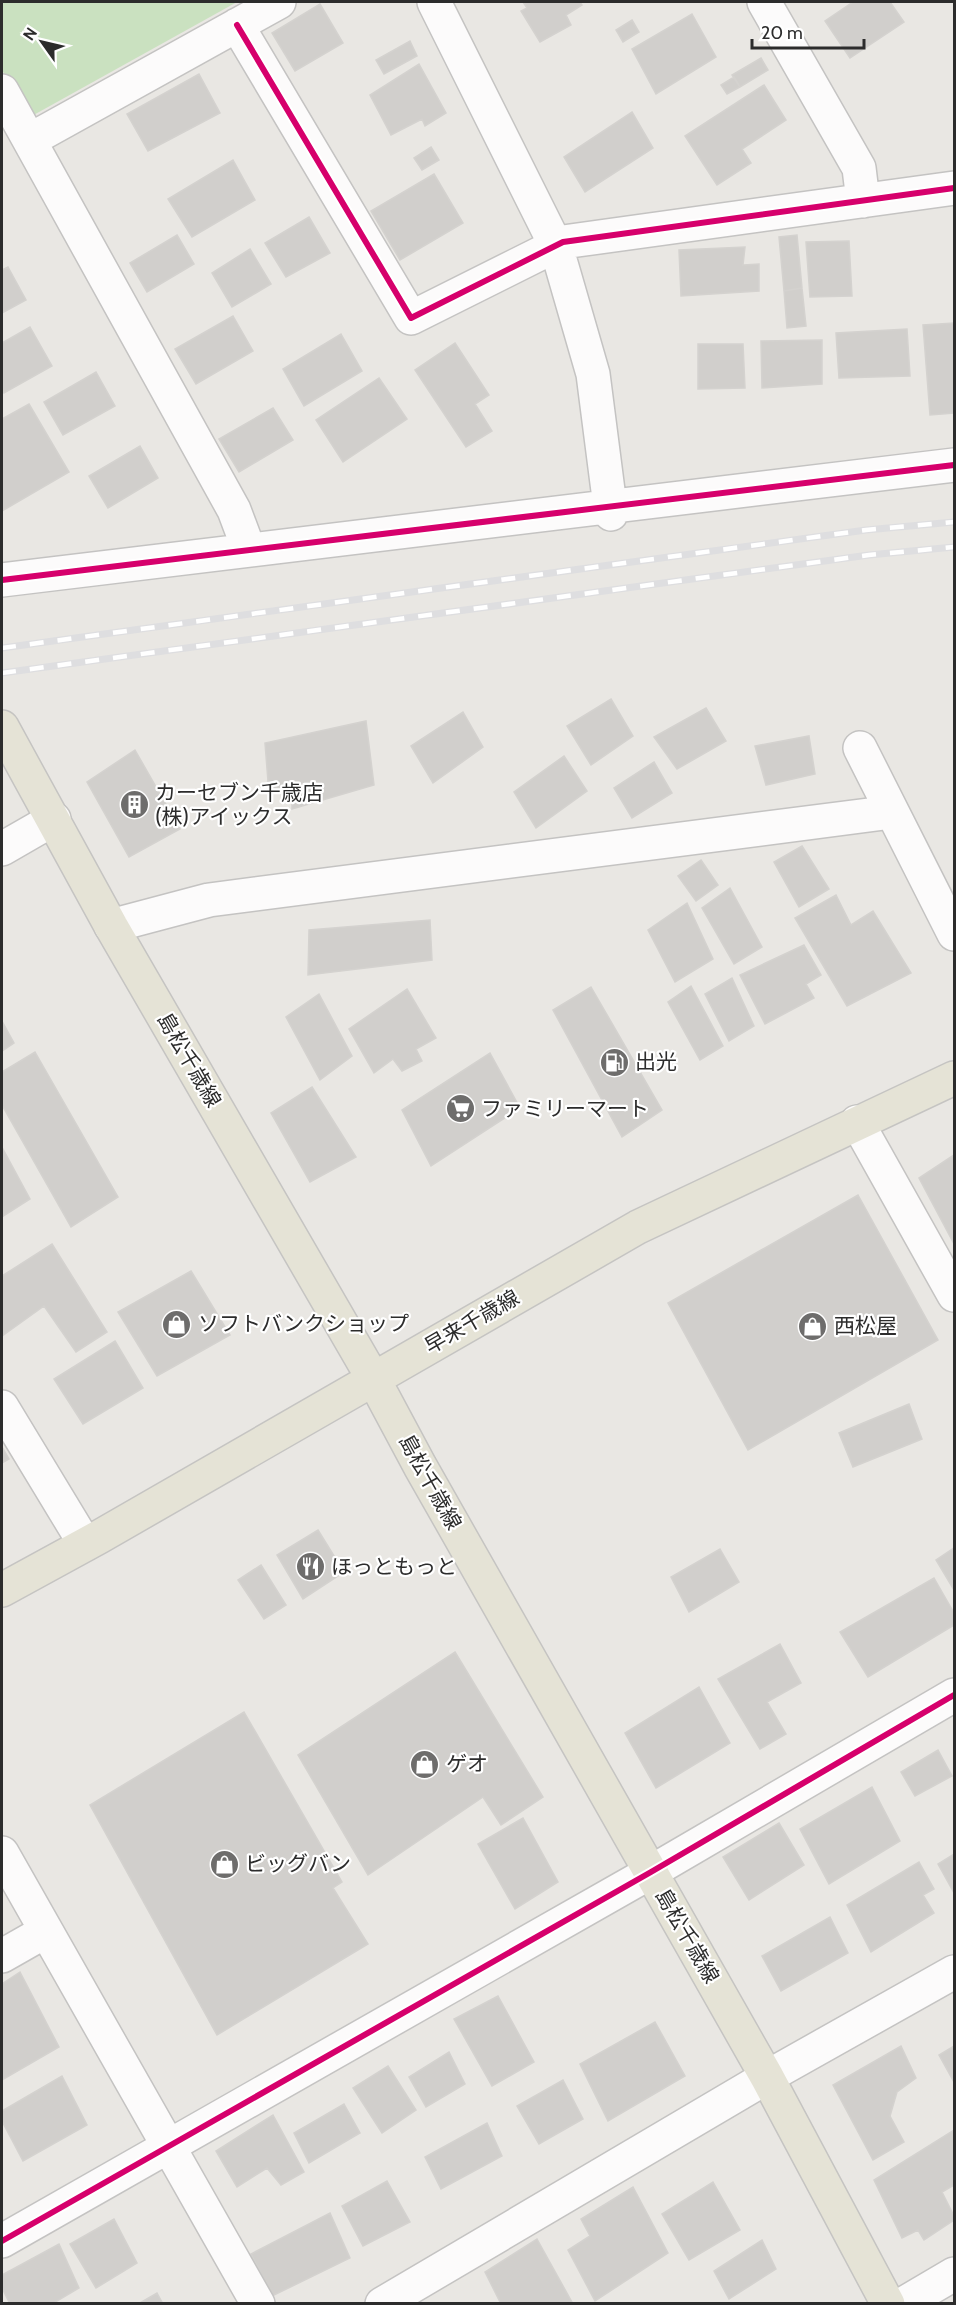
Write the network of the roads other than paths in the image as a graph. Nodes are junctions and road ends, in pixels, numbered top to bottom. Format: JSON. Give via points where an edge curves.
{"nodes":[{"id":1,"x":279,"y":2,"type":"edge"},
{"id":2,"x":434,"y":2,"type":"edge"},
{"id":3,"x":764,"y":2,"type":"edge"},
{"id":4,"x":237,"y":25,"type":"junction"},
{"id":5,"x":2,"y":91,"type":"edge"},
{"id":6,"x":30,"y":140,"type":"junction"},
{"id":7,"x":954,"y":188,"type":"edge"},
{"id":8,"x":863,"y":201,"type":"junction"},
{"id":9,"x":556,"y":246,"type":"junction"},
{"id":10,"x":954,"y":465,"type":"edge"},
{"id":11,"x":611,"y":510,"type":"junction"},
{"id":12,"x":249,"y":550,"type":"junction"},
{"id":13,"x":2,"y":580,"type":"edge"},
{"id":14,"x":2,"y":727,"type":"edge"},
{"id":15,"x":860,"y":748,"type":"dead end"},
{"id":16,"x":892,"y":812,"type":"junction"},
{"id":17,"x":54,"y":819,"type":"junction"},
{"id":18,"x":2,"y":849,"type":"edge"},
{"id":19,"x":111,"y":926,"type":"junction"},
{"id":20,"x":954,"y":934,"type":"edge"},
{"id":21,"x":954,"y":1078,"type":"edge"},
{"id":22,"x":857,"y":1122,"type":"junction"},
{"id":23,"x":954,"y":1295,"type":"edge"},
{"id":24,"x":374,"y":1380,"type":"junction"},
{"id":25,"x":2,"y":1407,"type":"edge"},
{"id":26,"x":85,"y":1544,"type":"junction"},
{"id":27,"x":2,"y":1590,"type":"edge"},
{"id":28,"x":954,"y":1695,"type":"edge"},
{"id":29,"x":2,"y":1853,"type":"edge"},
{"id":30,"x":651,"y":1872,"type":"junction"},
{"id":31,"x":46,"y":1931,"type":"junction"},
{"id":32,"x":2,"y":1956,"type":"edge"},
{"id":33,"x":954,"y":1972,"type":"edge"},
{"id":34,"x":767,"y":2077,"type":"junction"},
{"id":35,"x":169,"y":2148,"type":"junction"},
{"id":36,"x":2,"y":2241,"type":"edge"},
{"id":37,"x":954,"y":2274,"type":"edge"},
{"id":38,"x":258,"y":2304,"type":"edge"},
{"id":39,"x":382,"y":2304,"type":"edge"},
{"id":40,"x":888,"y":2304,"type":"edge"},
{"id":41,"x":903,"y":2304,"type":"edge"}],
"edges":[{"from":1,"to":4,"type":"street"},
{"from":2,"to":9,"type":"street"},
{"from":3,"to":8,"type":"street","via":[[859,168]]},
{"from":4,"to":6,"type":"street"},
{"from":4,"to":9,"type":"street","via":[[411,318]]},
{"from":5,"to":6,"type":"street"},
{"from":6,"to":12,"type":"street","via":[[234,510]]},
{"from":7,"to":8,"type":"street"},
{"from":8,"to":9,"type":"street"},
{"from":9,"to":11,"type":"street","via":[[593,374]]},
{"from":10,"to":11,"type":"street"},
{"from":11,"to":12,"type":"street"},
{"from":12,"to":13,"type":"street"},
{"from":14,"to":17,"type":"main road","name":"島松千歳線"},
{"from":15,"to":16,"type":"street"},
{"from":16,"to":19,"type":"street","via":[[209,900]]},
{"from":16,"to":20,"type":"street"},
{"from":17,"to":18,"type":"street"},
{"from":17,"to":19,"type":"main road","name":"島松千歳線"},
{"from":19,"to":24,"type":"main road","name":"島松千歳線"},
{"from":21,"to":22,"type":"main road","name":"早来千歳線"},
{"from":22,"to":23,"type":"street"},
{"from":22,"to":24,"type":"main road","name":"早来千歳線","via":[[638,1227]]},
{"from":24,"to":26,"type":"main road","name":"早来千歳線"},
{"from":24,"to":30,"type":"main road","name":"島松千歳線"},
{"from":25,"to":26,"type":"street"},
{"from":26,"to":27,"type":"main road","name":"早来千歳線"},
{"from":28,"to":30,"type":"street"},
{"from":29,"to":31,"type":"street"},
{"from":30,"to":34,"type":"main road","name":"島松千歳線"},
{"from":30,"to":35,"type":"street"},
{"from":31,"to":32,"type":"street"},
{"from":31,"to":35,"type":"street"},
{"from":33,"to":34,"type":"street"},
{"from":34,"to":39,"type":"street"},
{"from":34,"to":40,"type":"main road","name":"島松千歳線"},
{"from":35,"to":36,"type":"street"},
{"from":35,"to":38,"type":"street"},
{"from":37,"to":41,"type":"street"}]}
